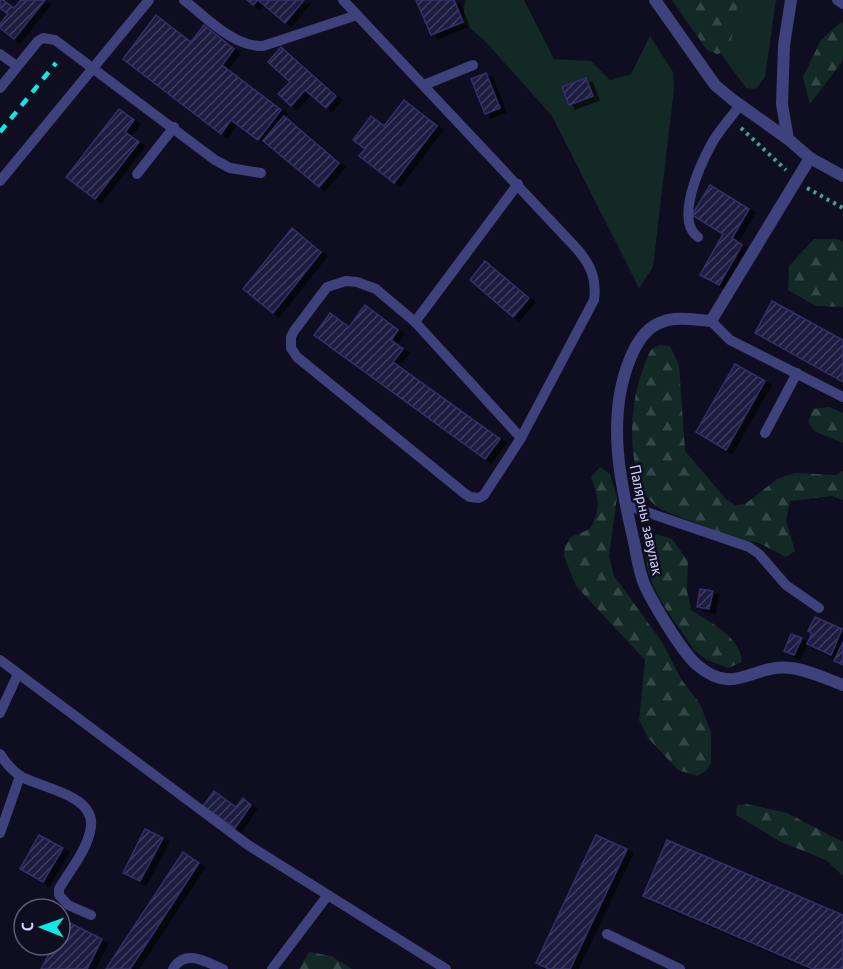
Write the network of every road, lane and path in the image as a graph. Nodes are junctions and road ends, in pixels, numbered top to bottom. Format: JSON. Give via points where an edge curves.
{"nodes":[{"id":1,"x":149,"y":0,"type":"edge"},
{"id":2,"x":184,"y":0,"type":"edge"},
{"id":3,"x":343,"y":0,"type":"edge"},
{"id":4,"x":655,"y":0,"type":"edge"},
{"id":5,"x":791,"y":0,"type":"edge"},
{"id":6,"x":837,"y":0,"type":"edge"},
{"id":7,"x":843,"y":4,"type":"edge"},
{"id":8,"x":357,"y":15,"type":"junction"},
{"id":9,"x":0,"y":54,"type":"edge"},
{"id":10,"x":473,"y":65,"type":"dead end"},
{"id":11,"x":17,"y":66,"type":"junction"},
{"id":12,"x":92,"y":69,"type":"junction"},
{"id":13,"x":424,"y":85,"type":"junction"},
{"id":14,"x":0,"y":88,"type":"edge"},
{"id":15,"x":740,"y":105,"type":"junction"},
{"id":16,"x":174,"y":127,"type":"junction"},
{"id":17,"x":788,"y":139,"type":"junction"},
{"id":18,"x":810,"y":158,"type":"junction"},
{"id":19,"x":261,"y":173,"type":"dead end"},
{"id":20,"x":137,"y":174,"type":"dead end"},
{"id":21,"x":843,"y":176,"type":"edge"},
{"id":22,"x":0,"y":181,"type":"edge"},
{"id":23,"x":518,"y":184,"type":"junction"},
{"id":24,"x":814,"y":193,"type":"dead end"},
{"id":25,"x":843,"y":208,"type":"edge"},
{"id":26,"x":698,"y":237,"type":"dead end"},
{"id":27,"x":711,"y":321,"type":"junction"},
{"id":28,"x":415,"y":322,"type":"junction"},
{"id":29,"x":797,"y":373,"type":"junction"},
{"id":30,"x":843,"y":397,"type":"edge"},
{"id":31,"x":765,"y":433,"type":"dead end"},
{"id":32,"x":520,"y":438,"type":"junction"},
{"id":33,"x":626,"y":505,"type":"junction"},
{"id":34,"x":819,"y":608,"type":"dead end"},
{"id":35,"x":0,"y":660,"type":"edge"},
{"id":36,"x":18,"y":674,"type":"junction"},
{"id":37,"x":843,"y":685,"type":"edge"},
{"id":38,"x":0,"y":713,"type":"edge"},
{"id":39,"x":0,"y":753,"type":"edge"},
{"id":40,"x":20,"y":776,"type":"junction"},
{"id":41,"x":0,"y":833,"type":"edge"},
{"id":42,"x":328,"y":895,"type":"junction"},
{"id":43,"x":91,"y":915,"type":"dead end"},
{"id":44,"x":607,"y":934,"type":"dead end"},
{"id":45,"x":173,"y":969,"type":"edge"},
{"id":46,"x":223,"y":969,"type":"edge"},
{"id":47,"x":272,"y":969,"type":"edge"},
{"id":48,"x":446,"y":969,"type":"edge"},
{"id":49,"x":680,"y":969,"type":"edge"}],
"edges":[{"from":1,"to":12,"type":"lane"},
{"from":2,"to":8,"type":"lane","via":[[237,39],[253,46]]},
{"from":3,"to":8,"type":"lane"},
{"from":4,"to":15,"type":"street","via":[[716,85]]},
{"from":5,"to":17,"type":"street","via":[[784,45],[782,104]]},
{"from":6,"to":7,"type":"lane"},
{"from":8,"to":13,"type":"lane"},
{"from":9,"to":11,"type":"lane"},
{"from":10,"to":13,"type":"lane"},
{"from":11,"to":12,"type":"lane","via":[[38,41],[49,38]]},
{"from":11,"to":14,"type":"lane"},
{"from":12,"to":16,"type":"lane"},
{"from":12,"to":22,"type":"lane"},
{"from":13,"to":23,"type":"lane"},
{"from":15,"to":17,"type":"street"},
{"from":15,"to":26,"type":"lane","via":[[714,141],[693,187],[688,222],[691,232]]},
{"from":16,"to":19,"type":"lane","via":[[223,165]]},
{"from":16,"to":20,"type":"lane"},
{"from":17,"to":18,"type":"street"},
{"from":18,"to":21,"type":"street"},
{"from":18,"to":27,"type":"street"},
{"from":23,"to":28,"type":"lane"},
{"from":23,"to":32,"type":"lane","via":[[587,260],[596,287],[594,300]]},
{"from":24,"to":25,"type":"path"},
{"from":27,"to":29,"type":"lane","via":[[730,340]]},
{"from":27,"to":33,"type":"street","name":"Палярны завулак","via":[[662,321],[647,331],[635,347],[617,407],[618,454]]},
{"from":28,"to":32,"type":"lane"},
{"from":28,"to":32,"type":"lane","via":[[376,290],[346,281],[327,287],[294,331],[291,348],[297,357],[474,498],[484,495]]},
{"from":29,"to":30,"type":"lane"},
{"from":29,"to":31,"type":"lane"},
{"from":33,"to":34,"type":"lane","via":[[748,547],[786,585]]},
{"from":33,"to":37,"type":"street","name":"Палярны завулак","via":[[644,585],[696,664],[717,678],[728,680],[791,668]]},
{"from":35,"to":36,"type":"lane"},
{"from":36,"to":38,"type":"lane"},
{"from":36,"to":42,"type":"lane","via":[[248,845]]},
{"from":39,"to":40,"type":"lane"},
{"from":40,"to":41,"type":"lane"},
{"from":40,"to":43,"type":"lane","via":[[71,797],[90,816],[90,834],[59,895],[68,905]]},
{"from":42,"to":47,"type":"lane"},
{"from":42,"to":48,"type":"lane"},
{"from":44,"to":49,"type":"lane"},
{"from":45,"to":46,"type":"lane","via":[[180,960],[192,957]]}]}
